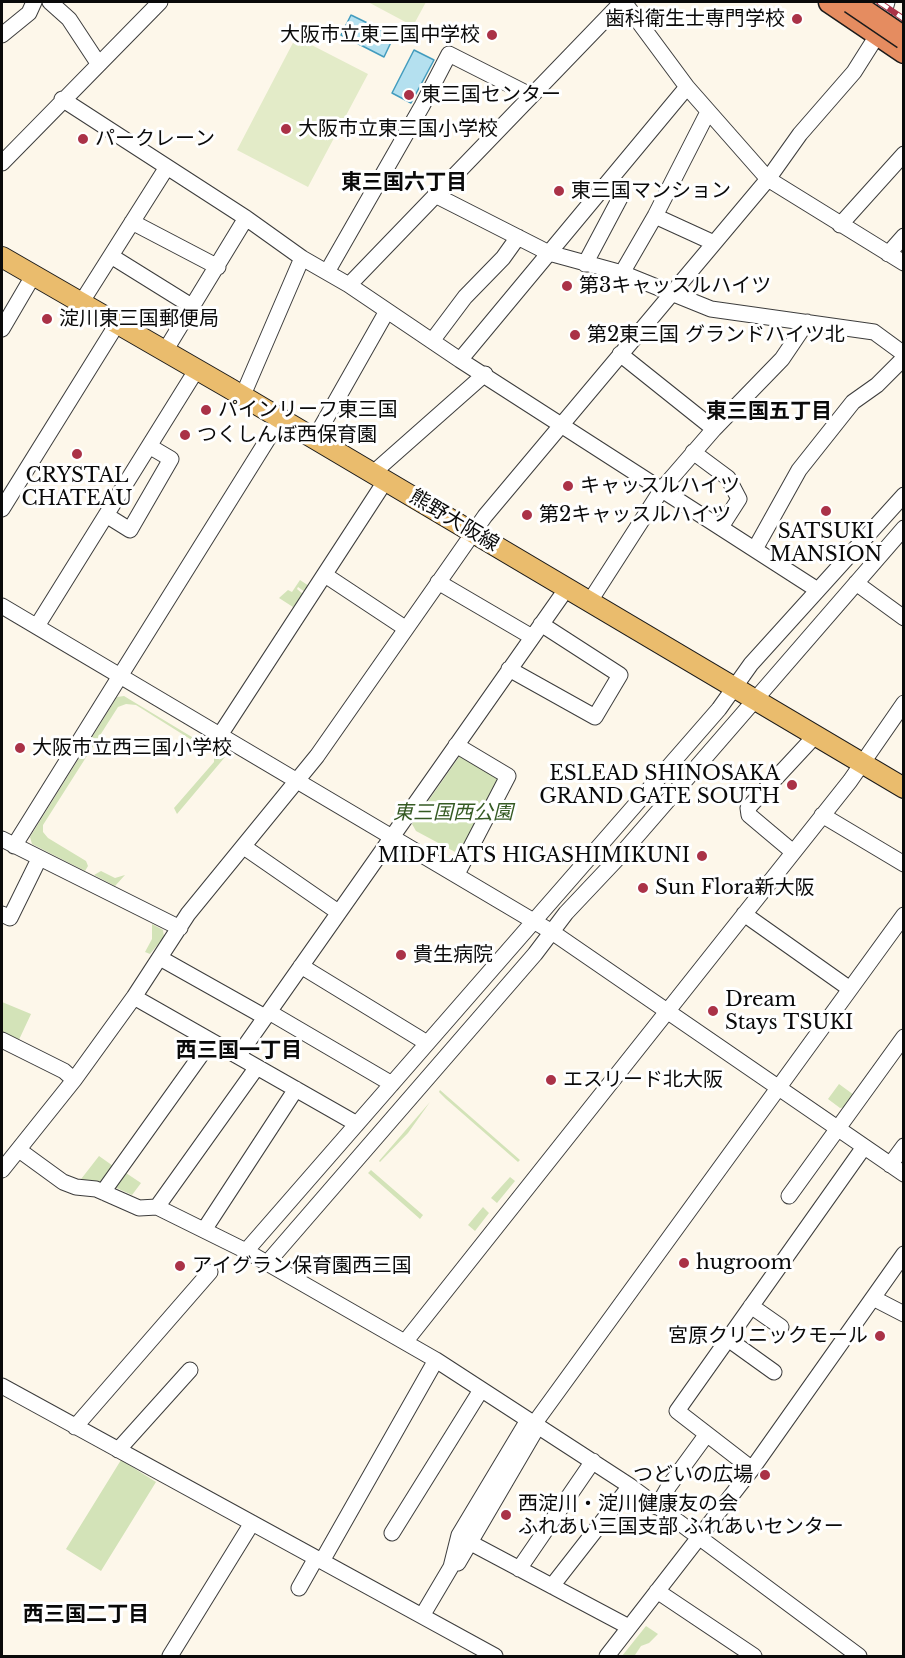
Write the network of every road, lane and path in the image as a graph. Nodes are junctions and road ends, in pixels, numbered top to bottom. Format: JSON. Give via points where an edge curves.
{"nodes":[{"id":1,"x":32,"y":2,"type":"edge"},
{"id":2,"x":50,"y":2,"type":"edge"},
{"id":3,"x":160,"y":2,"type":"edge"},
{"id":4,"x":623,"y":2,"type":"edge"},
{"id":5,"x":830,"y":2,"type":"edge"},
{"id":6,"x":851,"y":2,"type":"edge"},
{"id":7,"x":887,"y":2,"type":"edge"},
{"id":8,"x":878,"y":34,"type":"junction"},
{"id":9,"x":2,"y":35,"type":"edge"},
{"id":10,"x":903,"y":38,"type":"edge"},
{"id":11,"x":903,"y":52,"type":"edge"},
{"id":12,"x":98,"y":63,"type":"junction"},
{"id":13,"x":687,"y":87,"type":"junction"},
{"id":14,"x":530,"y":95,"type":"junction"},
{"id":15,"x":62,"y":99,"type":"junction"},
{"id":16,"x":708,"y":112,"type":"junction"},
{"id":17,"x":903,"y":154,"type":"edge"},
{"id":18,"x":2,"y":163,"type":"edge"},
{"id":19,"x":167,"y":167,"type":"junction"},
{"id":20,"x":768,"y":179,"type":"junction"},
{"id":21,"x":605,"y":186,"type":"junction"},
{"id":22,"x":435,"y":195,"type":"junction"},
{"id":23,"x":655,"y":216,"type":"junction"},
{"id":24,"x":246,"y":218,"type":"junction"},
{"id":25,"x":132,"y":222,"type":"junction"},
{"id":26,"x":840,"y":225,"type":"junction"},
{"id":27,"x":903,"y":236,"type":"edge"},
{"id":28,"x":518,"y":237,"type":"junction"},
{"id":29,"x":714,"y":243,"type":"junction"},
{"id":30,"x":549,"y":253,"type":"junction"},
{"id":31,"x":888,"y":254,"type":"junction"},
{"id":32,"x":111,"y":256,"type":"junction"},
{"id":33,"x":2,"y":257,"type":"edge"},
{"id":34,"x":302,"y":258,"type":"junction"},
{"id":35,"x":903,"y":263,"type":"edge"},
{"id":36,"x":585,"y":264,"type":"junction"},
{"id":37,"x":218,"y":267,"type":"junction"},
{"id":38,"x":327,"y":272,"type":"junction"},
{"id":39,"x":622,"y":273,"type":"junction"},
{"id":40,"x":33,"y":276,"type":"junction"},
{"id":41,"x":349,"y":285,"type":"junction"},
{"id":42,"x":671,"y":294,"type":"junction"},
{"id":43,"x":81,"y":303,"type":"junction"},
{"id":44,"x":193,"y":307,"type":"junction"},
{"id":45,"x":387,"y":311,"type":"junction"},
{"id":46,"x":807,"y":322,"type":"junction"},
{"id":47,"x":117,"y":324,"type":"junction"},
{"id":48,"x":2,"y":329,"type":"edge"},
{"id":49,"x":432,"y":341,"type":"junction"},
{"id":50,"x":165,"y":351,"type":"junction"},
{"id":51,"x":620,"y":354,"type":"junction"},
{"id":52,"x":903,"y":354,"type":"edge"},
{"id":53,"x":903,"y":358,"type":"edge"},
{"id":54,"x":460,"y":360,"type":"junction"},
{"id":55,"x":197,"y":369,"type":"junction"},
{"id":56,"x":485,"y":374,"type":"junction"},
{"id":57,"x":243,"y":395,"type":"junction"},
{"id":58,"x":281,"y":418,"type":"junction"},
{"id":59,"x":561,"y":424,"type":"junction"},
{"id":60,"x":714,"y":429,"type":"junction"},
{"id":61,"x":315,"y":438,"type":"junction"},
{"id":62,"x":149,"y":446,"type":"junction"},
{"id":63,"x":693,"y":453,"type":"junction"},
{"id":64,"x":380,"y":477,"type":"junction"},
{"id":65,"x":662,"y":489,"type":"junction"},
{"id":66,"x":903,"y":495,"type":"edge"},
{"id":67,"x":2,"y":509,"type":"edge"},
{"id":68,"x":106,"y":515,"type":"junction"},
{"id":69,"x":721,"y":527,"type":"junction"},
{"id":70,"x":903,"y":528,"type":"edge"},
{"id":71,"x":473,"y":532,"type":"junction"},
{"id":72,"x":755,"y":549,"type":"junction"},
{"id":73,"x":325,"y":575,"type":"junction"},
{"id":74,"x":438,"y":582,"type":"junction"},
{"id":75,"x":856,"y":583,"type":"junction"},
{"id":76,"x":567,"y":588,"type":"junction"},
{"id":77,"x":816,"y":589,"type":"junction"},
{"id":78,"x":590,"y":602,"type":"junction"},
{"id":79,"x":2,"y":606,"type":"edge"},
{"id":80,"x":903,"y":618,"type":"edge"},
{"id":81,"x":37,"y":626,"type":"junction"},
{"id":82,"x":405,"y":628,"type":"junction"},
{"id":83,"x":537,"y":631,"type":"junction"},
{"id":84,"x":509,"y":669,"type":"junction"},
{"id":85,"x":120,"y":676,"type":"junction"},
{"id":86,"x":734,"y":687,"type":"junction"},
{"id":87,"x":755,"y":699,"type":"junction"},
{"id":88,"x":902,"y":708,"type":"edge"},
{"id":89,"x":220,"y":735,"type":"junction"},
{"id":90,"x":815,"y":736,"type":"junction"},
{"id":91,"x":456,"y":745,"type":"junction"},
{"id":92,"x":861,"y":764,"type":"junction"},
{"id":93,"x":297,"y":782,"type":"junction"},
{"id":94,"x":903,"y":788,"type":"edge"},
{"id":95,"x":822,"y":815,"type":"junction"},
{"id":96,"x":391,"y":836,"type":"junction"},
{"id":97,"x":8,"y":843,"type":"edge"},
{"id":98,"x":244,"y":847,"type":"junction"},
{"id":99,"x":793,"y":852,"type":"junction"},
{"id":100,"x":39,"y":858,"type":"junction"},
{"id":101,"x":903,"y":864,"type":"edge"},
{"id":102,"x":457,"y":874,"type":"junction"},
{"id":103,"x":338,"y":912,"type":"junction"},
{"id":104,"x":2,"y":914,"type":"edge"},
{"id":105,"x":744,"y":914,"type":"junction"},
{"id":106,"x":903,"y":915,"type":"edge"},
{"id":107,"x":534,"y":921,"type":"junction"},
{"id":108,"x":180,"y":928,"type":"junction"},
{"id":109,"x":552,"y":932,"type":"junction"},
{"id":110,"x":160,"y":958,"type":"junction"},
{"id":111,"x":301,"y":966,"type":"junction"},
{"id":112,"x":850,"y":989,"type":"junction"},
{"id":113,"x":134,"y":997,"type":"junction"},
{"id":114,"x":667,"y":1010,"type":"junction"},
{"id":115,"x":267,"y":1014,"type":"junction"},
{"id":116,"x":903,"y":1037,"type":"edge"},
{"id":117,"x":2,"y":1040,"type":"edge"},
{"id":118,"x":211,"y":1041,"type":"junction"},
{"id":119,"x":427,"y":1043,"type":"junction"},
{"id":120,"x":238,"y":1056,"type":"junction"},
{"id":121,"x":257,"y":1067,"type":"junction"},
{"id":122,"x":74,"y":1080,"type":"junction"},
{"id":123,"x":392,"y":1084,"type":"junction"},
{"id":124,"x":779,"y":1088,"type":"junction"},
{"id":125,"x":296,"y":1089,"type":"junction"},
{"id":126,"x":357,"y":1124,"type":"junction"},
{"id":127,"x":837,"y":1128,"type":"junction"},
{"id":128,"x":903,"y":1146,"type":"edge"},
{"id":129,"x":864,"y":1147,"type":"junction"},
{"id":130,"x":19,"y":1150,"type":"junction"},
{"id":131,"x":890,"y":1165,"type":"junction"},
{"id":132,"x":2,"y":1170,"type":"edge"},
{"id":133,"x":903,"y":1174,"type":"edge"},
{"id":134,"x":103,"y":1192,"type":"junction"},
{"id":135,"x":789,"y":1196,"type":"dead end"},
{"id":136,"x":157,"y":1207,"type":"junction"},
{"id":137,"x":204,"y":1230,"type":"junction"},
{"id":138,"x":246,"y":1251,"type":"junction"},
{"id":139,"x":903,"y":1254,"type":"edge"},
{"id":140,"x":267,"y":1262,"type":"junction"},
{"id":141,"x":210,"y":1272,"type":"dead end"},
{"id":142,"x":873,"y":1298,"type":"junction"},
{"id":143,"x":752,"y":1306,"type":"junction"},
{"id":144,"x":903,"y":1314,"type":"edge"},
{"id":145,"x":781,"y":1327,"type":"dead end"},
{"id":146,"x":728,"y":1339,"type":"junction"},
{"id":147,"x":405,"y":1342,"type":"junction"},
{"id":148,"x":436,"y":1360,"type":"junction"},
{"id":149,"x":190,"y":1370,"type":"dead end"},
{"id":150,"x":774,"y":1372,"type":"dead end"},
{"id":151,"x":2,"y":1386,"type":"edge"},
{"id":152,"x":481,"y":1390,"type":"junction"},
{"id":153,"x":533,"y":1423,"type":"junction"},
{"id":154,"x":75,"y":1426,"type":"junction"},
{"id":155,"x":707,"y":1434,"type":"junction"},
{"id":156,"x":118,"y":1450,"type":"junction"},
{"id":157,"x":593,"y":1461,"type":"junction"},
{"id":158,"x":752,"y":1469,"type":"junction"},
{"id":159,"x":630,"y":1486,"type":"junction"},
{"id":160,"x":657,"y":1507,"type":"junction"},
{"id":161,"x":252,"y":1523,"type":"junction"},
{"id":162,"x":393,"y":1533,"type":"dead end"},
{"id":163,"x":698,"y":1539,"type":"junction"},
{"id":164,"x":470,"y":1542,"type":"junction"},
{"id":165,"x":319,"y":1559,"type":"junction"},
{"id":166,"x":519,"y":1569,"type":"junction"},
{"id":167,"x":552,"y":1586,"type":"junction"},
{"id":168,"x":299,"y":1588,"type":"dead end"},
{"id":169,"x":657,"y":1591,"type":"junction"},
{"id":170,"x":423,"y":1617,"type":"junction"},
{"id":171,"x":629,"y":1627,"type":"junction"},
{"id":172,"x":170,"y":1656,"type":"edge"},
{"id":173,"x":495,"y":1656,"type":"edge"},
{"id":174,"x":607,"y":1656,"type":"edge"},
{"id":175,"x":754,"y":1656,"type":"edge"},
{"id":176,"x":859,"y":1656,"type":"edge"}],
"edges":[{"from":1,"to":9,"type":"street","via":[[29,13]]},
{"from":2,"to":12,"type":"street","via":[[69,19]]},
{"from":3,"to":12,"type":"street"},
{"from":4,"to":13,"type":"street"},
{"from":4,"to":14,"type":"street"},
{"from":5,"to":8,"type":"highway"},
{"from":6,"to":10,"type":"highway","bridge":true},
{"from":7,"to":8,"type":"street"},
{"from":8,"to":11,"type":"highway"},
{"from":8,"to":20,"type":"street","via":[[854,72],[800,134]]},
{"from":12,"to":15,"type":"street"},
{"from":13,"to":16,"type":"street"},
{"from":13,"to":21,"type":"street"},
{"from":14,"to":22,"type":"street"},
{"from":14,"to":38,"type":"street","via":[[449,54]]},
{"from":15,"to":18,"type":"street"},
{"from":15,"to":19,"type":"street"},
{"from":16,"to":20,"type":"street"},
{"from":16,"to":23,"type":"street"},
{"from":17,"to":26,"type":"street"},
{"from":19,"to":24,"type":"street"},
{"from":19,"to":25,"type":"street"},
{"from":20,"to":26,"type":"street"},
{"from":20,"to":29,"type":"street"},
{"from":21,"to":30,"type":"street"},
{"from":21,"to":36,"type":"street","via":[[620,198]]},
{"from":22,"to":28,"type":"street"},
{"from":22,"to":41,"type":"street"},
{"from":23,"to":29,"type":"street"},
{"from":23,"to":39,"type":"street"},
{"from":24,"to":34,"type":"street"},
{"from":24,"to":37,"type":"street"},
{"from":25,"to":32,"type":"street"},
{"from":25,"to":37,"type":"street"},
{"from":26,"to":31,"type":"street"},
{"from":27,"to":31,"type":"street"},
{"from":28,"to":30,"type":"street"},
{"from":28,"to":49,"type":"street"},
{"from":29,"to":42,"type":"street"},
{"from":30,"to":36,"type":"street"},
{"from":30,"to":54,"type":"street"},
{"from":31,"to":35,"type":"street"},
{"from":32,"to":43,"type":"street"},
{"from":32,"to":44,"type":"street"},
{"from":33,"to":40,"type":"main road","name":"熊野大阪線"},
{"from":34,"to":38,"type":"street"},
{"from":34,"to":57,"type":"street"},
{"from":36,"to":39,"type":"street"},
{"from":37,"to":44,"type":"street"},
{"from":38,"to":41,"type":"street"},
{"from":39,"to":42,"type":"street"},
{"from":40,"to":43,"type":"main road","name":"熊野大阪線"},
{"from":40,"to":48,"type":"street"},
{"from":41,"to":45,"type":"street"},
{"from":42,"to":46,"type":"street","via":[[711,309]]},
{"from":42,"to":51,"type":"street"},
{"from":43,"to":47,"type":"main road","name":"熊野大阪線"},
{"from":44,"to":50,"type":"street"},
{"from":45,"to":49,"type":"street"},
{"from":45,"to":61,"type":"street"},
{"from":46,"to":52,"type":"street","via":[[874,332]]},
{"from":46,"to":60,"type":"street","via":[[782,359]]},
{"from":47,"to":50,"type":"main road","name":"熊野大阪線"},
{"from":47,"to":67,"type":"street"},
{"from":49,"to":54,"type":"street"},
{"from":50,"to":55,"type":"main road","name":"熊野大阪線"},
{"from":51,"to":59,"type":"street"},
{"from":51,"to":60,"type":"street"},
{"from":53,"to":72,"type":"street","via":[[877,385],[853,402],[799,470]]},
{"from":54,"to":56,"type":"street"},
{"from":55,"to":57,"type":"main road","name":"熊野大阪線"},
{"from":55,"to":62,"type":"street"},
{"from":56,"to":59,"type":"street"},
{"from":56,"to":64,"type":"street"},
{"from":57,"to":58,"type":"main road","name":"熊野大阪線"},
{"from":58,"to":61,"type":"main road","name":"熊野大阪線"},
{"from":58,"to":85,"type":"street"},
{"from":59,"to":65,"type":"street"},
{"from":59,"to":71,"type":"street"},
{"from":60,"to":63,"type":"street"},
{"from":61,"to":64,"type":"main road","name":"熊野大阪線"},
{"from":62,"to":68,"type":"street"},
{"from":62,"to":68,"type":"street","via":[[171,459],[130,530]]},
{"from":63,"to":65,"type":"street"},
{"from":63,"to":69,"type":"street","via":[[728,478],[739,499]]},
{"from":64,"to":71,"type":"main road","name":"熊野大阪線"},
{"from":64,"to":73,"type":"street"},
{"from":65,"to":69,"type":"street"},
{"from":65,"to":78,"type":"street"},
{"from":66,"to":77,"type":"street"},
{"from":68,"to":81,"type":"street"},
{"from":69,"to":72,"type":"street"},
{"from":70,"to":75,"type":"street"},
{"from":71,"to":74,"type":"street"},
{"from":71,"to":76,"type":"main road","name":"熊野大阪線"},
{"from":72,"to":77,"type":"street"},
{"from":73,"to":82,"type":"street"},
{"from":73,"to":89,"type":"street"},
{"from":74,"to":82,"type":"street"},
{"from":74,"to":83,"type":"street"},
{"from":75,"to":80,"type":"street"},
{"from":75,"to":87,"type":"street"},
{"from":76,"to":78,"type":"main road","name":"熊野大阪線"},
{"from":76,"to":83,"type":"street"},
{"from":77,"to":86,"type":"street"},
{"from":78,"to":86,"type":"main road","name":"熊野大阪線"},
{"from":79,"to":81,"type":"street"},
{"from":81,"to":85,"type":"street"},
{"from":82,"to":93,"type":"street"},
{"from":83,"to":84,"type":"street"},
{"from":83,"to":84,"type":"street","via":[[621,675],[595,717]]},
{"from":84,"to":91,"type":"street"},
{"from":85,"to":89,"type":"street"},
{"from":85,"to":97,"type":"street"},
{"from":86,"to":87,"type":"main road","name":"熊野大阪線"},
{"from":86,"to":107,"type":"street"},
{"from":87,"to":90,"type":"main road","name":"熊野大阪線"},
{"from":87,"to":109,"type":"street"},
{"from":88,"to":92,"type":"street"},
{"from":89,"to":93,"type":"street"},
{"from":90,"to":92,"type":"main road","name":"熊野大阪線"},
{"from":90,"to":99,"type":"street","via":[[748,808],[749,814]]},
{"from":91,"to":96,"type":"street"},
{"from":91,"to":102,"type":"street","via":[[508,776]]},
{"from":92,"to":94,"type":"main road","name":"熊野大阪線"},
{"from":92,"to":95,"type":"street"},
{"from":93,"to":96,"type":"street"},
{"from":93,"to":98,"type":"street"},
{"from":95,"to":99,"type":"street"},
{"from":95,"to":101,"type":"street"},
{"from":96,"to":102,"type":"street"},
{"from":96,"to":103,"type":"street"},
{"from":97,"to":100,"type":"street"},
{"from":98,"to":103,"type":"street"},
{"from":98,"to":108,"type":"street"},
{"from":99,"to":105,"type":"street"},
{"from":100,"to":104,"type":"street","via":[[10,918]]},
{"from":100,"to":108,"type":"street"},
{"from":102,"to":107,"type":"street"},
{"from":103,"to":111,"type":"street"},
{"from":105,"to":112,"type":"street"},
{"from":105,"to":114,"type":"street"},
{"from":106,"to":112,"type":"street"},
{"from":107,"to":109,"type":"street"},
{"from":107,"to":119,"type":"street"},
{"from":108,"to":110,"type":"street"},
{"from":109,"to":114,"type":"street"},
{"from":109,"to":140,"type":"street"},
{"from":110,"to":113,"type":"street"},
{"from":110,"to":115,"type":"street"},
{"from":111,"to":115,"type":"street"},
{"from":111,"to":119,"type":"street"},
{"from":112,"to":124,"type":"street"},
{"from":113,"to":118,"type":"street"},
{"from":113,"to":122,"type":"street"},
{"from":114,"to":124,"type":"street"},
{"from":114,"to":147,"type":"street"},
{"from":115,"to":120,"type":"street"},
{"from":115,"to":123,"type":"street"},
{"from":116,"to":127,"type":"street"},
{"from":117,"to":122,"type":"street","via":[[64,1071]]},
{"from":118,"to":120,"type":"street"},
{"from":118,"to":134,"type":"street"},
{"from":119,"to":123,"type":"street"},
{"from":120,"to":121,"type":"street"},
{"from":121,"to":125,"type":"street"},
{"from":121,"to":136,"type":"street"},
{"from":122,"to":130,"type":"street"},
{"from":123,"to":126,"type":"street"},
{"from":124,"to":127,"type":"street"},
{"from":124,"to":153,"type":"street"},
{"from":125,"to":126,"type":"street"},
{"from":125,"to":137,"type":"street"},
{"from":126,"to":138,"type":"street"},
{"from":127,"to":129,"type":"street"},
{"from":127,"to":135,"type":"street"},
{"from":128,"to":131,"type":"street"},
{"from":129,"to":131,"type":"street"},
{"from":129,"to":143,"type":"street"},
{"from":130,"to":132,"type":"street"},
{"from":130,"to":134,"type":"street","via":[[63,1182]]},
{"from":131,"to":133,"type":"street"},
{"from":134,"to":136,"type":"street","via":[[139,1208]]},
{"from":136,"to":137,"type":"street"},
{"from":137,"to":138,"type":"street"},
{"from":138,"to":140,"type":"street"},
{"from":139,"to":142,"type":"street"},
{"from":140,"to":147,"type":"street"},
{"from":141,"to":154,"type":"street"},
{"from":142,"to":144,"type":"street"},
{"from":142,"to":158,"type":"street"},
{"from":143,"to":145,"type":"street"},
{"from":143,"to":146,"type":"street"},
{"from":146,"to":150,"type":"street"},
{"from":146,"to":155,"type":"street","via":[[677,1411]]},
{"from":147,"to":148,"type":"street"},
{"from":148,"to":152,"type":"street"},
{"from":148,"to":165,"type":"street"},
{"from":149,"to":156,"type":"street"},
{"from":151,"to":154,"type":"street"},
{"from":152,"to":153,"type":"street"},
{"from":152,"to":162,"type":"street"},
{"from":153,"to":157,"type":"street"},
{"from":153,"to":164,"type":"street"},
{"from":153,"to":170,"type":"street","via":[[459,1535],[451,1567]]},
{"from":154,"to":156,"type":"street"},
{"from":155,"to":158,"type":"street"},
{"from":155,"to":160,"type":"street"},
{"from":156,"to":161,"type":"street"},
{"from":157,"to":159,"type":"street"},
{"from":157,"to":166,"type":"street"},
{"from":158,"to":163,"type":"street"},
{"from":159,"to":160,"type":"street"},
{"from":159,"to":167,"type":"street"},
{"from":160,"to":163,"type":"street"},
{"from":161,"to":165,"type":"street"},
{"from":161,"to":172,"type":"street"},
{"from":163,"to":169,"type":"street"},
{"from":163,"to":176,"type":"street"},
{"from":164,"to":166,"type":"street"},
{"from":164,"to":170,"type":"street"},
{"from":165,"to":168,"type":"street"},
{"from":165,"to":170,"type":"street"},
{"from":166,"to":167,"type":"street"},
{"from":167,"to":171,"type":"street"},
{"from":169,"to":171,"type":"street"},
{"from":169,"to":175,"type":"street"},
{"from":170,"to":173,"type":"street"},
{"from":171,"to":174,"type":"street"}]}
